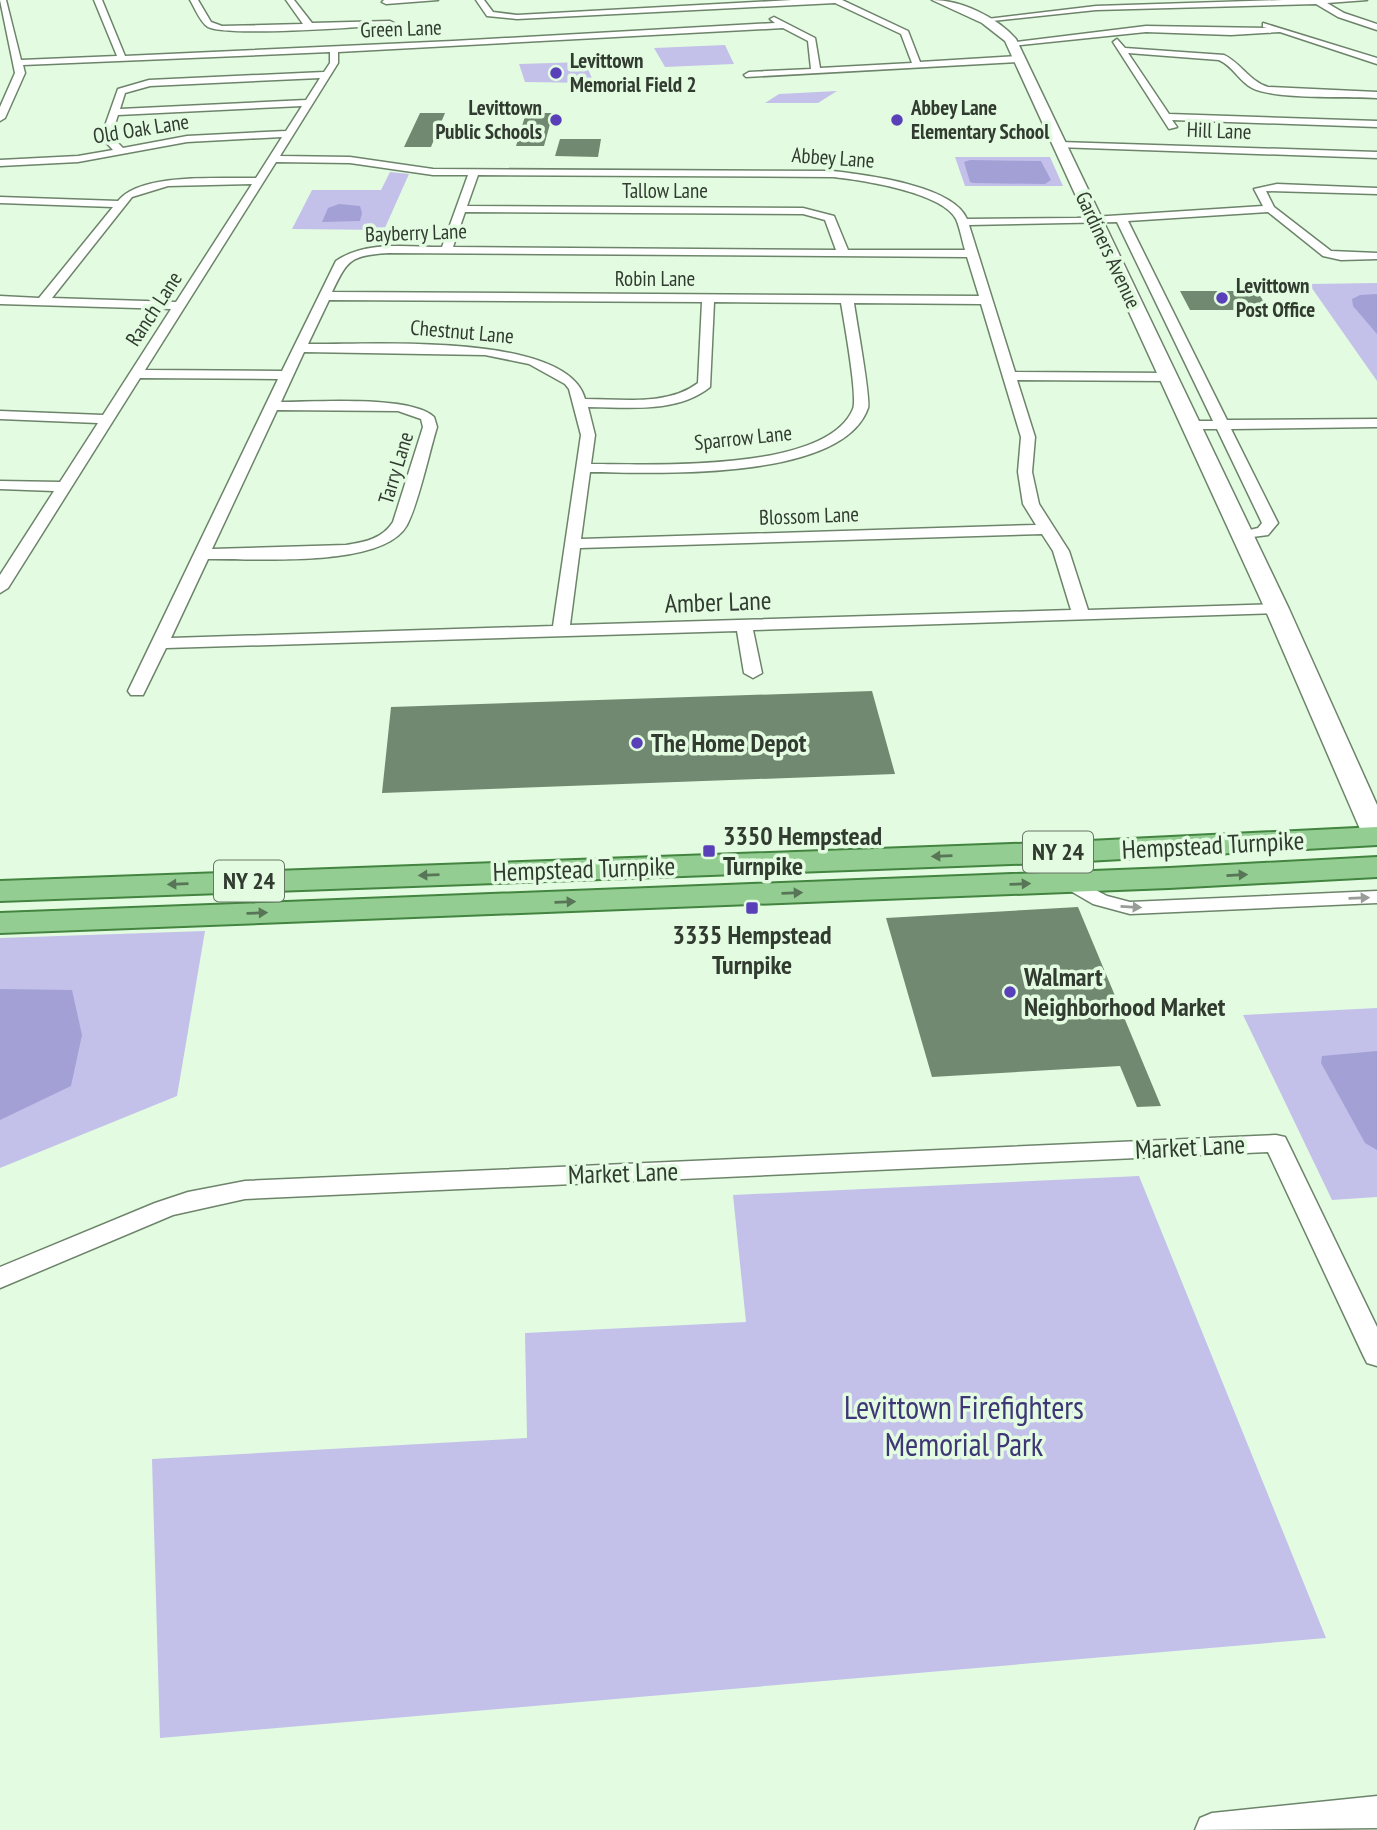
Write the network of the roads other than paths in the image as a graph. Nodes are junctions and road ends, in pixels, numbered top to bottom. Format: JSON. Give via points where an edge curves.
{"nodes":[{"id":1,"x":2,"y":0,"type":"edge"},
{"id":2,"x":98,"y":0,"type":"edge"},
{"id":3,"x":194,"y":0,"type":"edge"},
{"id":4,"x":290,"y":0,"type":"edge"},
{"id":5,"x":434,"y":0,"type":"edge"},
{"id":6,"x":480,"y":0,"type":"edge"},
{"id":7,"x":836,"y":0,"type":"edge"},
{"id":8,"x":938,"y":0,"type":"edge"},
{"id":9,"x":1363,"y":0,"type":"edge"},
{"id":10,"x":386,"y":1,"type":"edge"},
{"id":11,"x":1318,"y":2,"type":"edge"},
{"id":12,"x":1230,"y":4,"type":"junction"},
{"id":13,"x":748,"y":5,"type":"junction"},
{"id":14,"x":1049,"y":6,"type":"dead end"},
{"id":15,"x":1060,"y":12,"type":"junction"},
{"id":16,"x":1247,"y":16,"type":"dead end"},
{"id":17,"x":3,"y":17,"type":"edge"},
{"id":18,"x":984,"y":20,"type":"junction"},
{"id":19,"x":1256,"y":21,"type":"dead end"},
{"id":20,"x":390,"y":23,"type":"junction"},
{"id":21,"x":786,"y":25,"type":"junction"},
{"id":22,"x":1375,"y":25,"type":"edge"},
{"id":23,"x":310,"y":27,"type":"junction"},
{"id":24,"x":1280,"y":30,"type":"junction"},
{"id":25,"x":1104,"y":33,"type":"junction"},
{"id":26,"x":1012,"y":43,"type":"junction"},
{"id":27,"x":392,"y":47,"type":"junction"},
{"id":28,"x":334,"y":49,"type":"junction"},
{"id":29,"x":1123,"y":50,"type":"junction"},
{"id":30,"x":122,"y":58,"type":"junction"},
{"id":31,"x":1020,"y":59,"type":"junction"},
{"id":32,"x":1377,"y":61,"type":"edge"},
{"id":33,"x":18,"y":63,"type":"junction"},
{"id":34,"x":917,"y":65,"type":"junction"},
{"id":35,"x":816,"y":71,"type":"junction"},
{"id":36,"x":326,"y":75,"type":"junction"},
{"id":37,"x":749,"y":75,"type":"dead end"},
{"id":38,"x":1377,"y":95,"type":"edge"},
{"id":39,"x":308,"y":103,"type":"junction"},
{"id":40,"x":114,"y":112,"type":"junction"},
{"id":41,"x":1166,"y":117,"type":"junction"},
{"id":42,"x":0,"y":118,"type":"edge"},
{"id":43,"x":1377,"y":124,"type":"edge"},
{"id":44,"x":288,"y":134,"type":"junction"},
{"id":45,"x":1060,"y":145,"type":"junction"},
{"id":46,"x":1186,"y":149,"type":"junction"},
{"id":47,"x":120,"y":151,"type":"junction"},
{"id":48,"x":1377,"y":155,"type":"edge"},
{"id":49,"x":273,"y":159,"type":"junction"},
{"id":50,"x":0,"y":163,"type":"edge"},
{"id":51,"x":474,"y":172,"type":"junction"},
{"id":52,"x":258,"y":181,"type":"junction"},
{"id":53,"x":1377,"y":191,"type":"edge"},
{"id":54,"x":0,"y":200,"type":"edge"},
{"id":55,"x":121,"y":204,"type":"junction"},
{"id":56,"x":461,"y":209,"type":"junction"},
{"id":57,"x":1270,"y":209,"type":"junction"},
{"id":58,"x":1121,"y":218,"type":"junction"},
{"id":59,"x":1094,"y":220,"type":"junction"},
{"id":60,"x":963,"y":222,"type":"junction"},
{"id":61,"x":446,"y":251,"type":"junction"},
{"id":62,"x":843,"y":253,"type":"junction"},
{"id":63,"x":970,"y":254,"type":"junction"},
{"id":64,"x":1377,"y":256,"type":"edge"},
{"id":65,"x":324,"y":296,"type":"junction"},
{"id":66,"x":708,"y":298,"type":"junction"},
{"id":67,"x":847,"y":299,"type":"junction"},
{"id":68,"x":0,"y":300,"type":"edge"},
{"id":69,"x":986,"y":300,"type":"junction"},
{"id":70,"x":42,"y":302,"type":"junction"},
{"id":71,"x":179,"y":306,"type":"junction"},
{"id":72,"x":300,"y":348,"type":"junction"},
{"id":73,"x":136,"y":374,"type":"junction"},
{"id":74,"x":286,"y":375,"type":"junction"},
{"id":75,"x":1010,"y":376,"type":"junction"},
{"id":76,"x":1168,"y":377,"type":"junction"},
{"id":77,"x":579,"y":403,"type":"junction"},
{"id":78,"x":273,"y":405,"type":"junction"},
{"id":79,"x":0,"y":415,"type":"edge"},
{"id":80,"x":107,"y":419,"type":"junction"},
{"id":81,"x":1222,"y":424,"type":"junction"},
{"id":82,"x":1377,"y":424,"type":"edge"},
{"id":83,"x":1191,"y":425,"type":"junction"},
{"id":84,"x":584,"y":468,"type":"junction"},
{"id":85,"x":0,"y":485,"type":"edge"},
{"id":86,"x":64,"y":487,"type":"junction"},
{"id":87,"x":1047,"y":529,"type":"junction"},
{"id":88,"x":1243,"y":536,"type":"junction"},
{"id":89,"x":573,"y":544,"type":"junction"},
{"id":90,"x":202,"y":554,"type":"junction"},
{"id":91,"x":0,"y":588,"type":"edge"},
{"id":92,"x":1278,"y":609,"type":"junction"},
{"id":93,"x":1081,"y":615,"type":"junction"},
{"id":94,"x":744,"y":625,"type":"junction"},
{"id":95,"x":561,"y":631,"type":"junction"},
{"id":96,"x":160,"y":643,"type":"junction"},
{"id":97,"x":753,"y":673,"type":"dead end"},
{"id":98,"x":137,"y":691,"type":"dead end"},
{"id":99,"x":1377,"y":858,"type":"edge"},
{"id":100,"x":0,"y":891,"type":"edge"},
{"id":101,"x":0,"y":923,"type":"edge"},
{"id":102,"x":0,"y":1278,"type":"edge"},
{"id":103,"x":1369,"y":1319,"type":"edge"},
{"id":104,"x":1377,"y":1355,"type":"edge"},
{"id":105,"x":1377,"y":1812,"type":"edge"},
{"id":106,"x":1212,"y":1830,"type":"edge"}],
"edges":[{"from":1,"to":17,"type":"street"},
{"from":2,"to":30,"type":"street"},
{"from":3,"to":23,"type":"street","via":[[215,28]]},
{"from":4,"to":23,"type":"street"},
{"from":5,"to":10,"type":"street"},
{"from":6,"to":13,"type":"street","via":[[490,13],[508,17]]},
{"from":7,"to":13,"type":"street"},
{"from":7,"to":34,"type":"street","via":[[905,33]]},
{"from":8,"to":18,"type":"main road","name":"Gardiners Avenue"},
{"from":9,"to":11,"type":"street"},
{"from":10,"to":20,"type":"street"},
{"from":11,"to":12,"type":"street"},
{"from":11,"to":22,"type":"street"},
{"from":12,"to":15,"type":"street"},
{"from":12,"to":16,"type":"street"},
{"from":13,"to":21,"type":"street"},
{"from":14,"to":15,"type":"street"},
{"from":15,"to":18,"type":"street"},
{"from":17,"to":33,"type":"street"},
{"from":18,"to":26,"type":"main road","name":"Gardiners Avenue"},
{"from":19,"to":24,"type":"street"},
{"from":20,"to":23,"type":"street"},
{"from":20,"to":27,"type":"street"},
{"from":21,"to":27,"type":"street","name":"Green Lane"},
{"from":21,"to":35,"type":"street","via":[[812,40]]},
{"from":24,"to":25,"type":"street"},
{"from":24,"to":32,"type":"street"},
{"from":25,"to":26,"type":"street"},
{"from":25,"to":29,"type":"street"},
{"from":26,"to":31,"type":"main road","name":"Gardiners Avenue"},
{"from":27,"to":28,"type":"street","name":"Green Lane"},
{"from":28,"to":30,"type":"street","name":"Green Lane"},
{"from":28,"to":36,"type":"street","name":"Ranch Lane","via":[[334,63]]},
{"from":29,"to":38,"type":"street","via":[[1221,57],[1251,85],[1267,90]]},
{"from":29,"to":41,"type":"street"},
{"from":30,"to":33,"type":"street","name":"Green Lane"},
{"from":31,"to":34,"type":"street"},
{"from":31,"to":45,"type":"main road","name":"Gardiners Avenue"},
{"from":33,"to":42,"type":"street","via":[[19,80]]},
{"from":34,"to":35,"type":"street"},
{"from":35,"to":37,"type":"street"},
{"from":36,"to":39,"type":"street","name":"Ranch Lane"},
{"from":36,"to":40,"type":"street","via":[[141,84],[121,91]]},
{"from":39,"to":40,"type":"street"},
{"from":39,"to":44,"type":"street","name":"Ranch Lane"},
{"from":40,"to":47,"type":"street","via":[[106,137]]},
{"from":41,"to":43,"type":"street"},
{"from":41,"to":46,"type":"street"},
{"from":44,"to":47,"type":"street","name":"Old Oak Lane","via":[[187,139]]},
{"from":44,"to":49,"type":"street","name":"Ranch Lane"},
{"from":45,"to":46,"type":"street","name":"Hill Lane"},
{"from":45,"to":59,"type":"main road","name":"Gardiners Avenue"},
{"from":46,"to":48,"type":"street","name":"Hill Lane"},
{"from":47,"to":50,"type":"street","name":"Old Oak Lane","via":[[55,162]]},
{"from":49,"to":51,"type":"street","name":"Abbey Lane","via":[[350,160],[412,171]]},
{"from":49,"to":52,"type":"street","name":"Ranch Lane"},
{"from":51,"to":56,"type":"street"},
{"from":51,"to":60,"type":"street","name":"Abbey Lane","via":[[858,176],[941,201],[955,209]]},
{"from":52,"to":55,"type":"street","via":[[167,183],[135,192]]},
{"from":52,"to":71,"type":"street","name":"Ranch Lane"},
{"from":53,"to":57,"type":"street","via":[[1259,190]]},
{"from":54,"to":55,"type":"street"},
{"from":55,"to":70,"type":"street"},
{"from":56,"to":61,"type":"street"},
{"from":56,"to":62,"type":"street","name":"Tallow Lane","via":[[803,211],[830,218]]},
{"from":57,"to":58,"type":"street"},
{"from":57,"to":64,"type":"street","via":[[1327,254]]},
{"from":58,"to":59,"type":"street"},
{"from":58,"to":81,"type":"street","name":"Gardiners Avenue"},
{"from":59,"to":60,"type":"street"},
{"from":59,"to":76,"type":"main road","name":"Gardiners Avenue"},
{"from":60,"to":63,"type":"street"},
{"from":61,"to":62,"type":"street","name":"Bayberry Lane"},
{"from":61,"to":65,"type":"street","name":"Bayberry Lane","via":[[357,254],[340,263]]},
{"from":62,"to":63,"type":"street","name":"Bayberry Lane"},
{"from":63,"to":69,"type":"street"},
{"from":65,"to":66,"type":"street","name":"Robin Lane"},
{"from":65,"to":72,"type":"street","name":"Bayberry Lane"},
{"from":66,"to":67,"type":"street","name":"Robin Lane"},
{"from":66,"to":77,"type":"street","via":[[705,384],[700,389],[670,400]]},
{"from":67,"to":69,"type":"street","name":"Robin Lane"},
{"from":67,"to":84,"type":"street","name":"Sparrow Lane","via":[[862,406],[856,423],[844,435],[814,450],[763,462]]},
{"from":68,"to":70,"type":"street"},
{"from":69,"to":75,"type":"street"},
{"from":70,"to":71,"type":"street"},
{"from":71,"to":73,"type":"street","name":"Ranch Lane"},
{"from":72,"to":74,"type":"street","name":"Bayberry Lane"},
{"from":72,"to":77,"type":"street","name":"Chestnut Lane","via":[[446,348],[504,354],[559,373],[576,389]]},
{"from":73,"to":74,"type":"street"},
{"from":73,"to":80,"type":"street","name":"Ranch Lane"},
{"from":74,"to":78,"type":"street","name":"Bayberry Lane"},
{"from":75,"to":76,"type":"street"},
{"from":75,"to":87,"type":"street","via":[[1028,437],[1025,472],[1031,504]]},
{"from":76,"to":83,"type":"main road","name":"Gardiners Avenue"},
{"from":77,"to":84,"type":"street","name":"Chestnut Lane","via":[[588,435]]},
{"from":78,"to":90,"type":"street","name":"Bayberry Lane"},
{"from":78,"to":90,"type":"street","name":"Tarry Lane","via":[[398,407],[427,417],[430,427],[401,522],[383,541],[353,549]]},
{"from":79,"to":80,"type":"street"},
{"from":80,"to":86,"type":"street","name":"Ranch Lane"},
{"from":81,"to":82,"type":"street"},
{"from":81,"to":83,"type":"street"},
{"from":81,"to":88,"type":"street","name":"Gardiners Avenue","via":[[1270,523],[1263,532]]},
{"from":83,"to":88,"type":"main road","name":"Gardiners Avenue"},
{"from":84,"to":89,"type":"street","name":"Chestnut Lane"},
{"from":85,"to":86,"type":"street"},
{"from":86,"to":91,"type":"street","name":"Ranch Lane"},
{"from":87,"to":89,"type":"street","name":"Blossom Lane"},
{"from":87,"to":93,"type":"street","via":[[1061,551]]},
{"from":88,"to":92,"type":"main road","name":"Gardiners Avenue"},
{"from":89,"to":95,"type":"street","name":"Chestnut Lane"},
{"from":90,"to":96,"type":"street","name":"Bayberry Lane"},
{"from":92,"to":93,"type":"street","name":"Amber Lane"},
{"from":92,"to":99,"type":"main road","name":"Gardiners Avenue"},
{"from":93,"to":94,"type":"street","name":"Amber Lane"},
{"from":94,"to":95,"type":"street","name":"Amber Lane"},
{"from":94,"to":97,"type":"street"},
{"from":95,"to":96,"type":"street","name":"Amber Lane"},
{"from":96,"to":98,"type":"street","name":"Bayberry Lane"},
{"from":99,"to":100,"type":"main road","name":"Hempstead Turnpike","number":"NY 24","one_way":true,"via":[[1057,852]]},
{"from":101,"to":99,"type":"main road","name":"Hempstead Turnpike","number":"NY 24","one_way":true,"via":[[1069,882]]},
{"from":102,"to":103,"type":"street","name":"Market Lane","via":[[164,1209],[245,1190],[1276,1143]]},
{"from":103,"to":104,"type":"street"},
{"from":105,"to":106,"type":"street"}]}
